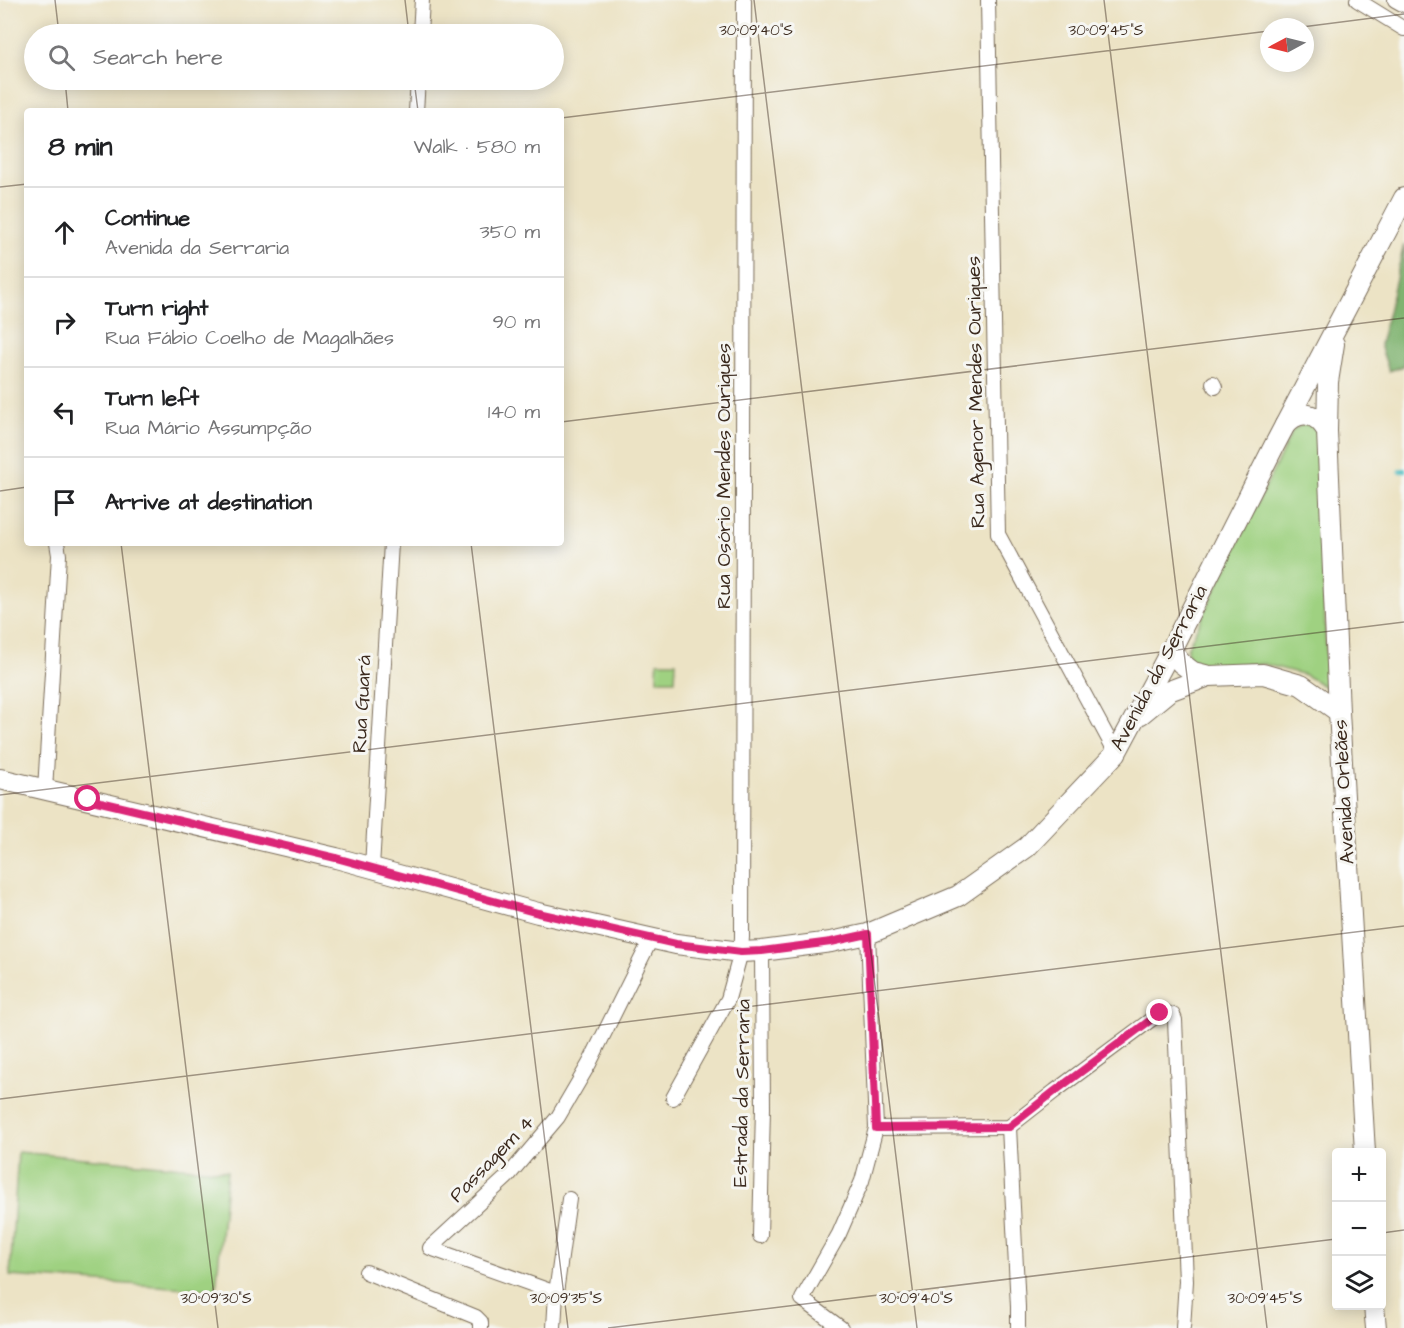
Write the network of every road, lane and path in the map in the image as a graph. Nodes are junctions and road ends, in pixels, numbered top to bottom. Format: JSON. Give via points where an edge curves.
{"nodes":[{"id":1,"x":422,"y":0,"type":"edge"},
{"id":2,"x":744,"y":0,"type":"edge"},
{"id":3,"x":988,"y":0,"type":"edge"},
{"id":4,"x":1357,"y":0,"type":"edge"},
{"id":5,"x":1395,"y":0,"type":"edge"},
{"id":6,"x":1404,"y":6,"type":"edge"},
{"id":7,"x":421,"y":24,"type":"edge"},
{"id":8,"x":1404,"y":29,"type":"edge"},
{"id":9,"x":417,"y":90,"type":"edge"},
{"id":10,"x":416,"y":108,"type":"edge"},
{"id":11,"x":1404,"y":198,"type":"edge"},
{"id":12,"x":1336,"y":330,"type":"junction"},
{"id":13,"x":1285,"y":425,"type":"junction"},
{"id":14,"x":1327,"y":431,"type":"junction"},
{"id":15,"x":58,"y":546,"type":"edge"},
{"id":16,"x":391,"y":546,"type":"edge"},
{"id":17,"x":1171,"y":650,"type":"junction"},
{"id":18,"x":1209,"y":676,"type":"junction"},
{"id":19,"x":1339,"y":712,"type":"junction"},
{"id":20,"x":1136,"y":717,"type":"junction"},
{"id":21,"x":1116,"y":753,"type":"junction"},
{"id":22,"x":0,"y":779,"type":"edge"},
{"id":23,"x":0,"y":786,"type":"edge"},
{"id":24,"x":45,"y":790,"type":"junction"},
{"id":25,"x":372,"y":867,"type":"junction"},
{"id":26,"x":868,"y":934,"type":"junction"},
{"id":27,"x":651,"y":939,"type":"junction"},
{"id":28,"x":762,"y":951,"type":"junction"},
{"id":29,"x":741,"y":952,"type":"junction"},
{"id":30,"x":673,"y":1098,"type":"dead end"},
{"id":31,"x":1009,"y":1127,"type":"junction"},
{"id":32,"x":876,"y":1128,"type":"junction"},
{"id":33,"x":1365,"y":1148,"type":"edge"},
{"id":34,"x":569,"y":1199,"type":"dead end"},
{"id":35,"x":760,"y":1236,"type":"dead end"},
{"id":36,"x":366,"y":1272,"type":"dead end"},
{"id":37,"x":556,"y":1293,"type":"junction"},
{"id":38,"x":1374,"y":1310,"type":"edge"},
{"id":39,"x":481,"y":1328,"type":"edge"},
{"id":40,"x":554,"y":1328,"type":"edge"},
{"id":41,"x":841,"y":1328,"type":"edge"},
{"id":42,"x":1018,"y":1328,"type":"edge"},
{"id":43,"x":1183,"y":1328,"type":"edge"},
{"id":44,"x":1376,"y":1328,"type":"edge"}],
"edges":[{"from":1,"to":7,"type":"street"},
{"from":2,"to":29,"type":"street","name":"Rua Osório Mendes Ouriques"},
{"from":3,"to":21,"type":"street","name":"Rua Agenor Mendes Ouriques","via":[[998,534]]},
{"from":4,"to":8,"type":"street"},
{"from":5,"to":6,"type":"street"},
{"from":9,"to":10,"type":"street"},
{"from":11,"to":12,"type":"main road","name":"Avenida da Serraria"},
{"from":12,"to":13,"type":"main road","name":"Avenida da Serraria"},
{"from":12,"to":14,"type":"main road","name":"Avenida Orleães","via":[[1328,382]]},
{"from":13,"to":14,"type":"main road","via":[[1296,416],[1309,415],[1321,421]]},
{"from":13,"to":17,"type":"main road","name":"Avenida da Serraria"},
{"from":14,"to":19,"type":"main road","name":"Avenida Orleães"},
{"from":15,"to":24,"type":"street"},
{"from":16,"to":25,"type":"street","name":"Rua Guará"},
{"from":17,"to":18,"type":"main road","via":[[1193,672]]},
{"from":17,"to":20,"type":"main road","name":"Avenida da Serraria"},
{"from":18,"to":19,"type":"main road","via":[[1263,674],[1301,685]]},
{"from":18,"to":20,"type":"main road","via":[[1169,691]]},
{"from":19,"to":33,"type":"main road","name":"Avenida Orleães"},
{"from":20,"to":21,"type":"main road","name":"Avenida da Serraria"},
{"from":21,"to":26,"type":"main road","name":"Avenida da Serraria","via":[[1027,847],[958,896]]},
{"from":22,"to":24,"type":"main road","name":"Avenida da Serraria"},
{"from":23,"to":24,"type":"main road","name":"Avenida da Serraria"},
{"from":24,"to":25,"type":"main road","name":"Avenida da Serraria"},
{"from":25,"to":27,"type":"main road","name":"Avenida da Serraria","via":[[538,913]]},
{"from":26,"to":28,"type":"main road","name":"Avenida da Serraria"},
{"from":26,"to":32,"type":"street"},
{"from":27,"to":29,"type":"main road","name":"Avenida da Serraria"},
{"from":27,"to":37,"type":"street","name":"Passagem 4","via":[[558,1118],[508,1176],[430,1248]]},
{"from":28,"to":29,"type":"main road","name":"Avenida da Serraria"},
{"from":28,"to":35,"type":"street","name":"Estrada da Serraria"},
{"from":29,"to":30,"type":"street","name":"Rua Osório Mendes Ouriques","via":[[728,999]]},
{"from":31,"to":32,"type":"street"},
{"from":31,"to":42,"type":"street"},
{"from":31,"to":43,"type":"street","via":[[1160,1013],[1173,1015],[1186,1281]]},
{"from":32,"to":41,"type":"street","via":[[862,1181],[839,1234],[802,1299]]},
{"from":34,"to":37,"type":"street"},
{"from":36,"to":39,"type":"street","via":[[476,1317]]},
{"from":37,"to":40,"type":"street"},
{"from":38,"to":44,"type":"main road"}]}
